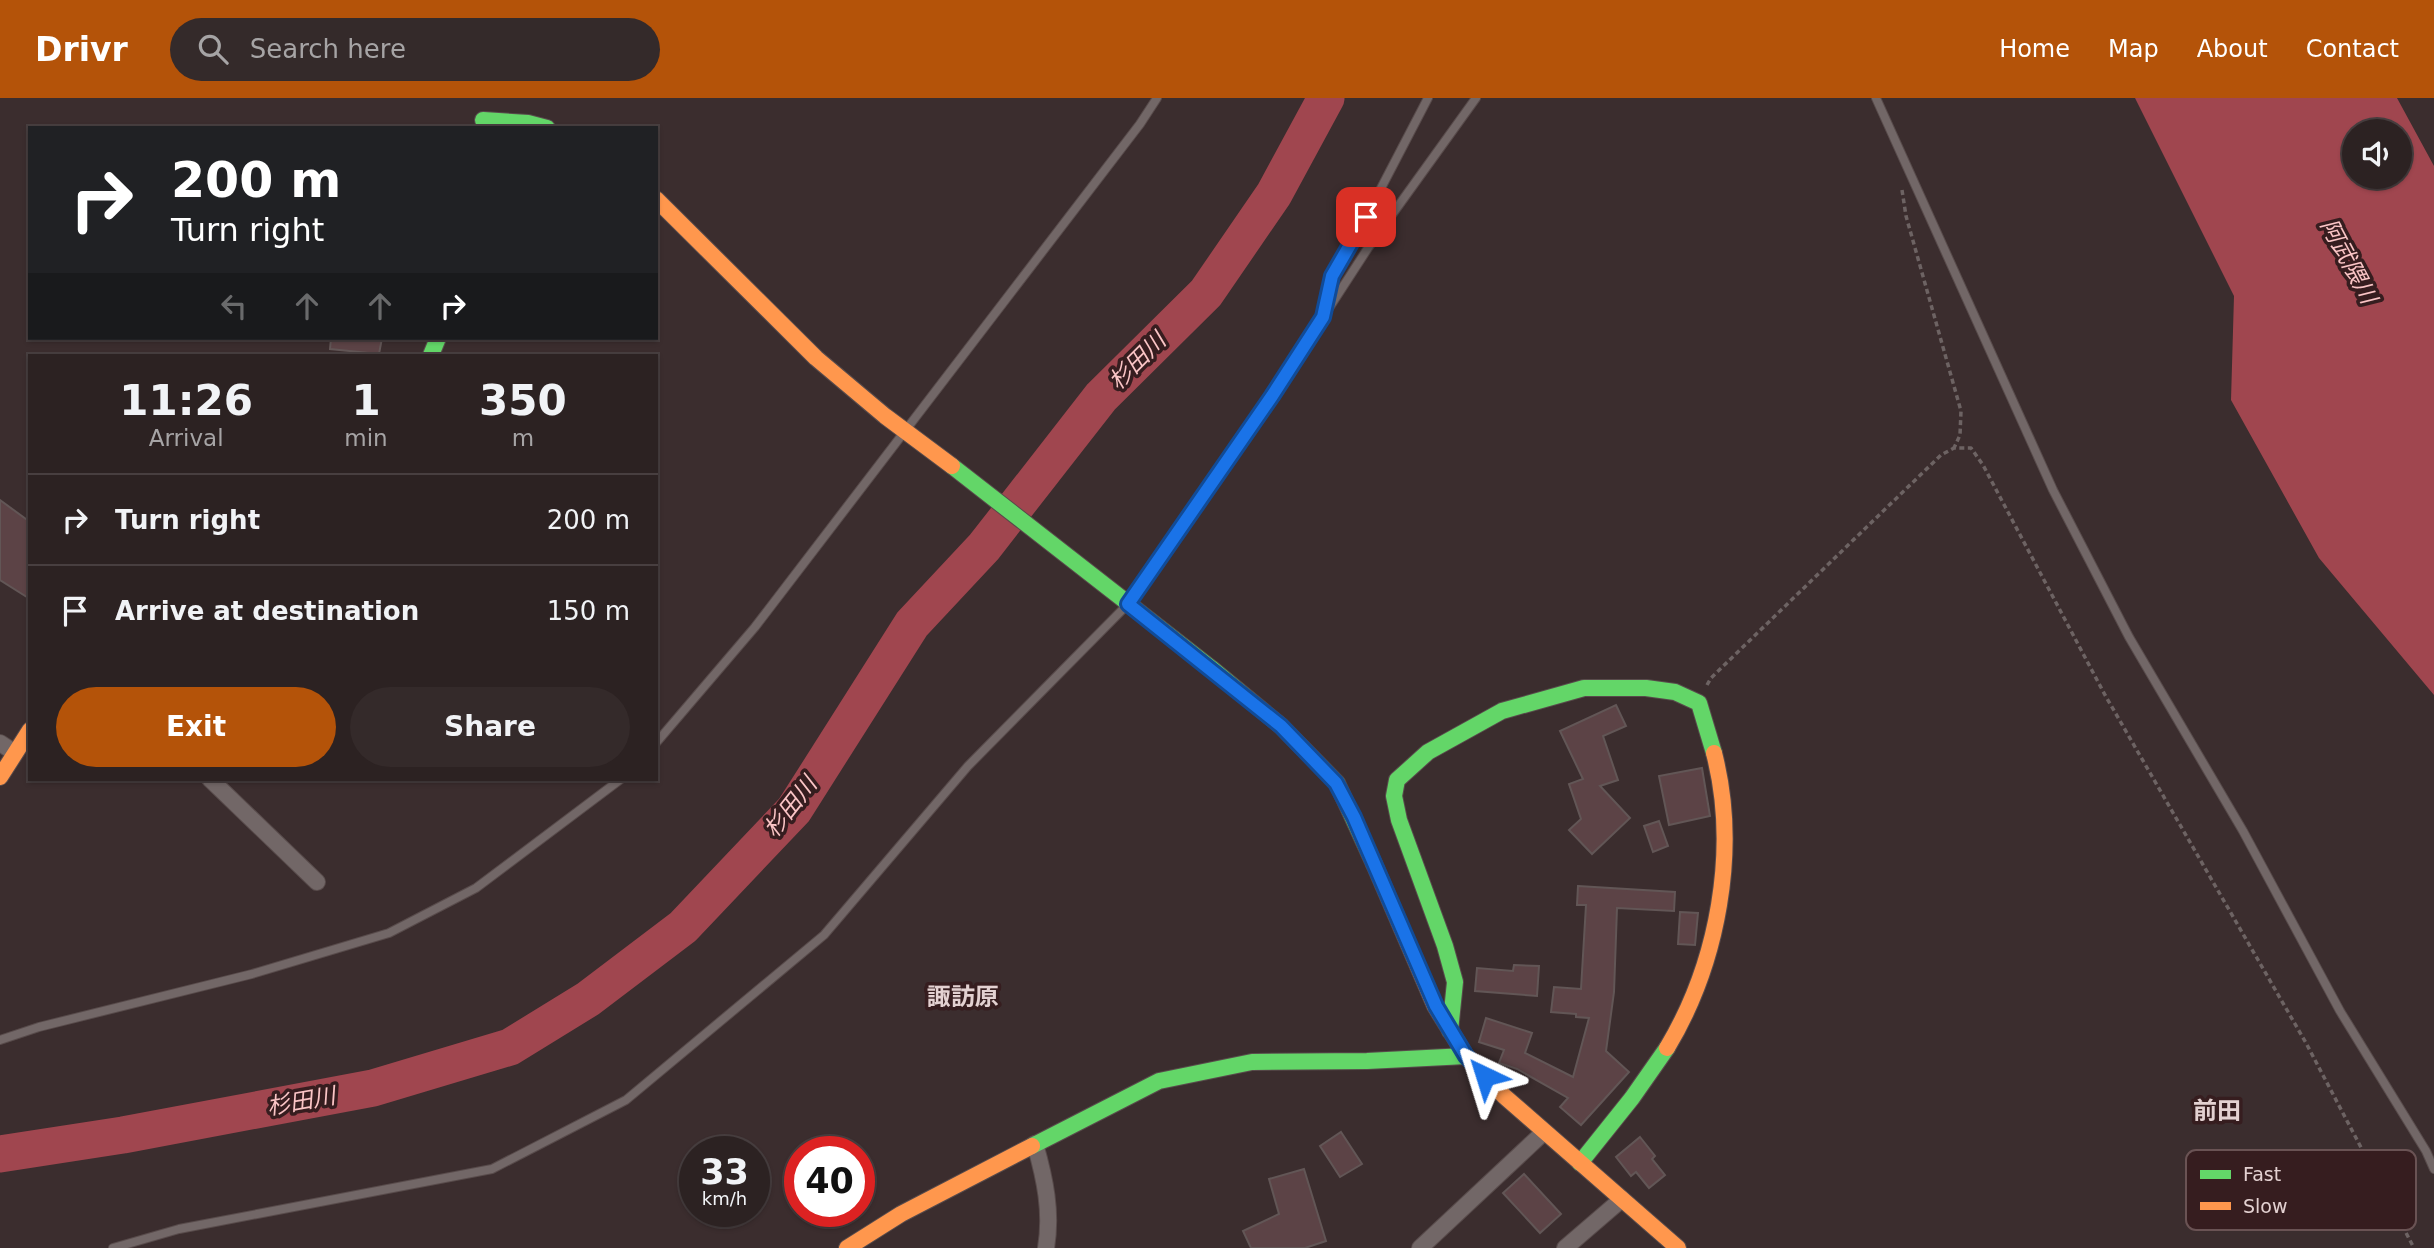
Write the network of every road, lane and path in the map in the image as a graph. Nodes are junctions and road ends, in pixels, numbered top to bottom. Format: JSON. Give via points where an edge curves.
{"nodes":[{"id":1,"x":1157,"y":98,"type":"edge"},
{"id":2,"x":1428,"y":98,"type":"edge"},
{"id":3,"x":1476,"y":98,"type":"edge"},
{"id":4,"x":1876,"y":98,"type":"edge"},
{"id":5,"x":483,"y":119,"type":"edge"},
{"id":6,"x":541,"y":126,"type":"edge"},
{"id":7,"x":1907,"y":166,"type":"junction"},
{"id":8,"x":658,"y":202,"type":"edge"},
{"id":9,"x":1323,"y":317,"type":"junction"},
{"id":10,"x":906,"y":431,"type":"junction"},
{"id":11,"x":1954,"y":448,"type":"junction"},
{"id":12,"x":1128,"y":604,"type":"junction"},
{"id":13,"x":1699,"y":703,"type":"junction"},
{"id":14,"x":28,"y":733,"type":"edge"},
{"id":15,"x":658,"y":741,"type":"edge"},
{"id":16,"x":0,"y":743,"type":"edge"},
{"id":17,"x":15,"y":754,"type":"junction"},
{"id":18,"x":0,"y":777,"type":"edge"},
{"id":19,"x":212,"y":781,"type":"edge"},
{"id":20,"x":618,"y":781,"type":"edge"},
{"id":21,"x":317,"y":882,"type":"dead end"},
{"id":22,"x":1450,"y":1031,"type":"junction"},
{"id":23,"x":0,"y":1040,"type":"edge"},
{"id":24,"x":1466,"y":1056,"type":"junction"},
{"id":25,"x":1544,"y":1132,"type":"junction"},
{"id":26,"x":1035,"y":1144,"type":"junction"},
{"id":27,"x":2362,"y":1150,"type":"edge"},
{"id":28,"x":1580,"y":1163,"type":"junction"},
{"id":29,"x":2434,"y":1169,"type":"edge"},
{"id":30,"x":1622,"y":1199,"type":"junction"},
{"id":31,"x":2405,"y":1230,"type":"edge"},
{"id":32,"x":113,"y":1248,"type":"edge"},
{"id":33,"x":847,"y":1248,"type":"edge"},
{"id":34,"x":1046,"y":1248,"type":"edge"},
{"id":35,"x":1420,"y":1248,"type":"edge"},
{"id":36,"x":1565,"y":1248,"type":"edge"},
{"id":37,"x":1678,"y":1248,"type":"edge"},
{"id":38,"x":2414,"y":1248,"type":"edge"}],
"edges":[{"from":1,"to":10,"type":"lane"},
{"from":2,"to":9,"type":"lane","via":[[1332,276]]},
{"from":3,"to":9,"type":"lane"},
{"from":4,"to":7,"type":"lane"},
{"from":5,"to":6,"type":"street"},
{"from":7,"to":11,"type":"path","via":[[1901,194],[1961,411]]},
{"from":7,"to":29,"type":"lane","via":[[2053,490],[2129,637]]},
{"from":8,"to":10,"type":"street","via":[[766,311],[878,412]]},
{"from":9,"to":12,"type":"lane"},
{"from":10,"to":12,"type":"street"},
{"from":10,"to":15,"type":"lane","via":[[755,627]]},
{"from":11,"to":13,"type":"path","via":[[1941,454],[1711,678]]},
{"from":11,"to":27,"type":"path","via":[[1971,448],[1983,465],[2105,695],[2306,1043]]},
{"from":12,"to":22,"type":"street","via":[[1281,726],[1336,783]]},
{"from":12,"to":32,"type":"lane","via":[[968,766],[824,935],[626,1100],[492,1168],[179,1230]]},
{"from":13,"to":22,"type":"street","via":[[1675,692],[1646,688],[1584,688],[1502,711],[1428,752],[1397,780],[1394,796],[1399,820],[1455,982]]},
{"from":13,"to":28,"type":"street","via":[[1723,794],[1726,843],[1699,985],[1642,1086]]},
{"from":14,"to":17,"type":"street"},
{"from":16,"to":17,"type":"street"},
{"from":17,"to":18,"type":"street"},
{"from":19,"to":21,"type":"street"},
{"from":20,"to":23,"type":"lane","via":[[476,888],[389,933]]},
{"from":22,"to":24,"type":"street"},
{"from":24,"to":25,"type":"street"},
{"from":24,"to":26,"type":"street","via":[[1252,1062],[1172,1078]]},
{"from":25,"to":28,"type":"street"},
{"from":25,"to":35,"type":"street"},
{"from":26,"to":33,"type":"street","via":[[901,1214]]},
{"from":26,"to":34,"type":"street","via":[[1050,1226]]},
{"from":28,"to":30,"type":"street"},
{"from":30,"to":36,"type":"street"},
{"from":30,"to":37,"type":"street"},
{"from":31,"to":38,"type":"path"}]}
